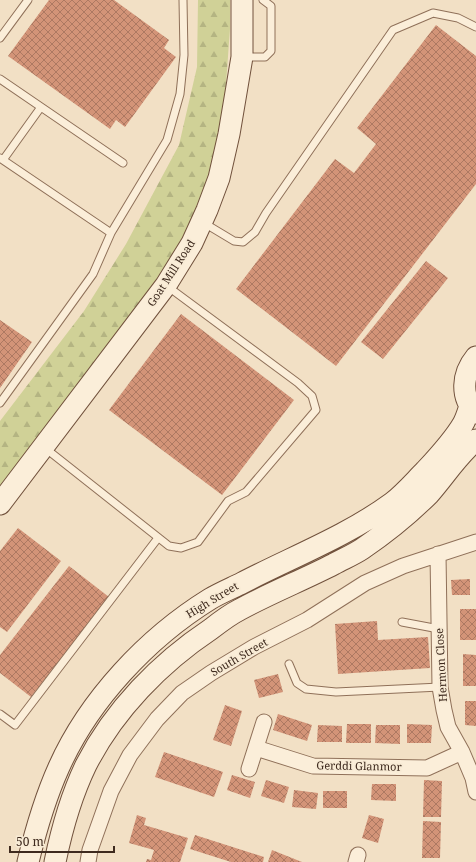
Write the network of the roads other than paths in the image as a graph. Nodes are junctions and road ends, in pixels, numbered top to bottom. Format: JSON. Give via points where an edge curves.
{"nodes":[{"id":1,"x":28,"y":0,"type":"edge"},
{"id":2,"x":183,"y":0,"type":"edge"},
{"id":3,"x":242,"y":0,"type":"edge"},
{"id":4,"x":264,"y":0,"type":"edge"},
{"id":5,"x":476,"y":27,"type":"edge"},
{"id":6,"x":0,"y":38,"type":"edge"},
{"id":7,"x":242,"y":57,"type":"junction"},
{"id":8,"x":0,"y":79,"type":"edge"},
{"id":9,"x":41,"y":107,"type":"junction"},
{"id":10,"x":1,"y":159,"type":"edge"},
{"id":11,"x":123,"y":163,"type":"dead end"},
{"id":12,"x":202,"y":222,"type":"junction"},
{"id":13,"x":111,"y":233,"type":"junction"},
{"id":14,"x":166,"y":285,"type":"junction"},
{"id":15,"x":476,"y":357,"type":"edge"},
{"id":16,"x":0,"y":403,"type":"edge"},
{"id":17,"x":473,"y":410,"type":"edge"},
{"id":18,"x":476,"y":440,"type":"edge"},
{"id":19,"x":43,"y":447,"type":"junction"},
{"id":20,"x":0,"y":504,"type":"edge"},
{"id":21,"x":158,"y":538,"type":"junction"},
{"id":22,"x":476,"y":542,"type":"edge"},
{"id":23,"x":438,"y":554,"type":"junction"},
{"id":24,"x":402,"y":622,"type":"dead end"},
{"id":25,"x":439,"y":629,"type":"junction"},
{"id":26,"x":289,"y":664,"type":"dead end"},
{"id":27,"x":440,"y":687,"type":"junction"},
{"id":28,"x":0,"y":714,"type":"edge"},
{"id":29,"x":264,"y":722,"type":"dead end"},
{"id":30,"x":256,"y":748,"type":"junction"},
{"id":31,"x":462,"y":752,"type":"junction"},
{"id":32,"x":249,"y":769,"type":"dead end"},
{"id":33,"x":476,"y":792,"type":"edge"},
{"id":34,"x":28,"y":862,"type":"edge"},
{"id":35,"x":55,"y":862,"type":"edge"},
{"id":36,"x":88,"y":862,"type":"edge"}],
"edges":[{"from":1,"to":6,"type":"lane"},
{"from":2,"to":13,"type":"lane","via":[[184,55],[180,94],[167,140]]},
{"from":3,"to":7,"type":"street","name":"Goat Mill Road"},
{"from":4,"to":7,"type":"lane","via":[[271,6],[271,51],[265,57]]},
{"from":5,"to":12,"type":"lane","via":[[458,18],[433,13],[394,30],[255,232],[243,242],[234,241]]},
{"from":7,"to":12,"type":"street","name":"Goat Mill Road","via":[[229,134]]},
{"from":8,"to":9,"type":"lane"},
{"from":9,"to":10,"type":"lane"},
{"from":9,"to":11,"type":"lane"},
{"from":10,"to":13,"type":"lane"},
{"from":12,"to":14,"type":"street","name":"Goat Mill Road"},
{"from":13,"to":16,"type":"lane","via":[[93,274]]},
{"from":14,"to":19,"type":"street","name":"Goat Mill Road"},
{"from":14,"to":21,"type":"lane","via":[[298,383],[312,396],[316,410],[246,492],[228,502],[198,542],[181,548],[169,546]]},
{"from":15,"to":17,"type":"street","via":[[465,375],[464,385],[465,395]]},
{"from":17,"to":34,"type":"street","name":"High Street","via":[[434,461],[392,502],[353,527],[210,599],[171,626],[140,654],[96,705],[59,766],[37,827]]},
{"from":18,"to":35,"type":"street","name":"High Street","via":[[429,494],[361,550],[238,611],[170,659],[145,684],[116,719],[86,765],[69,805]]},
{"from":19,"to":20,"type":"street","name":"Goat Mill Road"},
{"from":19,"to":21,"type":"lane"},
{"from":21,"to":28,"type":"lane","via":[[15,725]]},
{"from":22,"to":23,"type":"street","name":"South Street"},
{"from":23,"to":25,"type":"street","name":"Hermon Close"},
{"from":23,"to":36,"type":"street","name":"South Street","via":[[365,583],[307,620],[254,647],[182,693],[157,719],[130,755],[111,791]]},
{"from":24,"to":25,"type":"lane"},
{"from":25,"to":27,"type":"street","name":"Hermon Close"},
{"from":26,"to":27,"type":"lane","via":[[297,684],[306,690],[336,692]]},
{"from":27,"to":31,"type":"street","name":"Hermon Close","via":[[448,727]]},
{"from":29,"to":30,"type":"street"},
{"from":30,"to":31,"type":"street","name":"Gerddi Glanmor","via":[[313,766],[427,768]]},
{"from":30,"to":32,"type":"street"},
{"from":31,"to":33,"type":"street","name":"Hermon Close"}]}
